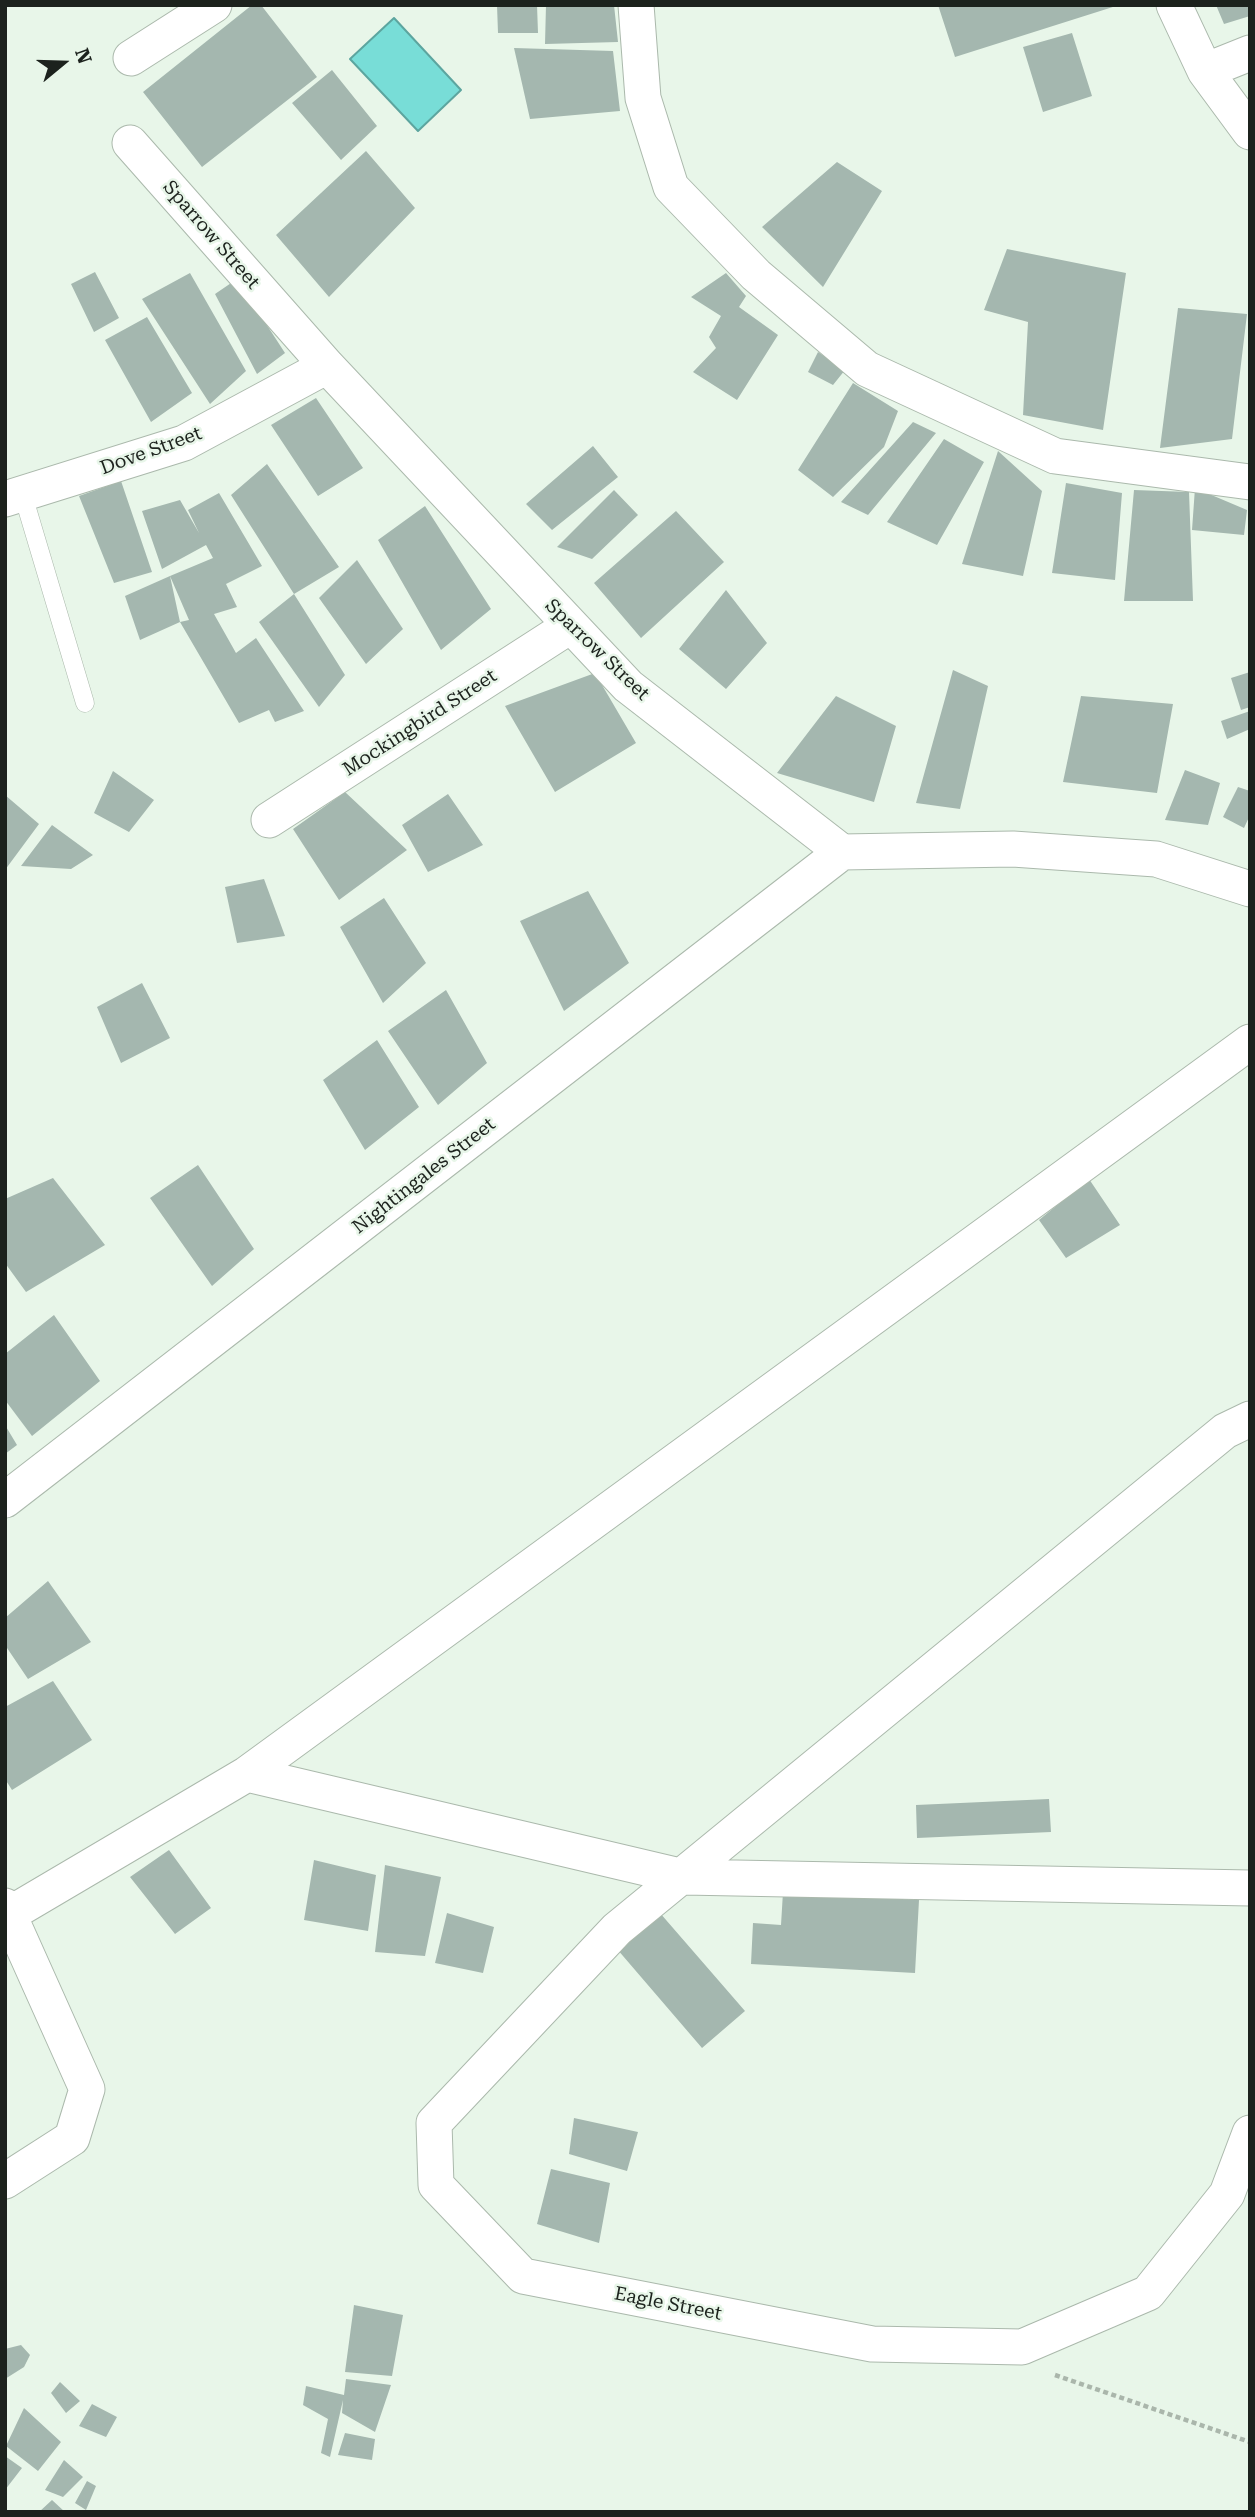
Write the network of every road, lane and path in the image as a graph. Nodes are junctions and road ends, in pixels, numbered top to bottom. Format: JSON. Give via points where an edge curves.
{"nodes":[{"id":1,"x":636,"y":5,"type":"edge"},
{"id":2,"x":1174,"y":5,"type":"edge"},
{"id":3,"x":196,"y":10,"type":"edge"},
{"id":4,"x":1250,"y":53,"type":"edge"},
{"id":5,"x":131,"y":58,"type":"dead end"},
{"id":6,"x":1205,"y":71,"type":"junction"},
{"id":7,"x":1250,"y":132,"type":"edge"},
{"id":8,"x":130,"y":143,"type":"dead end"},
{"id":9,"x":327,"y":366,"type":"junction"},
{"id":10,"x":1250,"y":481,"type":"edge"},
{"id":11,"x":14,"y":497,"type":"edge"},
{"id":12,"x":570,"y":626,"type":"junction"},
{"id":13,"x":85,"y":703,"type":"dead end"},
{"id":14,"x":269,"y":820,"type":"dead end"},
{"id":15,"x":842,"y":852,"type":"junction"},
{"id":16,"x":1250,"y":889,"type":"edge"},
{"id":17,"x":1250,"y":1042,"type":"edge"},
{"id":18,"x":1250,"y":1419,"type":"edge"},
{"id":19,"x":5,"y":1500,"type":"edge"},
{"id":20,"x":247,"y":1774,"type":"junction"},
{"id":21,"x":684,"y":1877,"type":"junction"},
{"id":22,"x":1250,"y":1888,"type":"edge"},
{"id":23,"x":7,"y":1910,"type":"edge"},
{"id":24,"x":1250,"y":2133,"type":"edge"},
{"id":25,"x":5,"y":2180,"type":"edge"},
{"id":26,"x":1054,"y":2375,"type":"dead end"},
{"id":27,"x":1250,"y":2442,"type":"edge"}],
"edges":[{"from":1,"to":10,"type":"street","via":[[643,98],[671,187],[756,275],[867,369],[1055,456]]},
{"from":2,"to":6,"type":"street"},
{"from":3,"to":5,"type":"street"},
{"from":4,"to":6,"type":"street"},
{"from":6,"to":7,"type":"street"},
{"from":8,"to":9,"type":"street","name":"Sparrow Street"},
{"from":9,"to":11,"type":"street","name":"Dove Street","via":[[184,443]]},
{"from":9,"to":12,"type":"street","name":"Sparrow Street"},
{"from":11,"to":13,"type":"lane"},
{"from":12,"to":14,"type":"street","name":"Mockingbird Street"},
{"from":12,"to":15,"type":"street","name":"Sparrow Street","via":[[628,686]]},
{"from":15,"to":16,"type":"street","via":[[1013,849],[1156,859]]},
{"from":15,"to":19,"type":"street","name":"Nightingales Street"},
{"from":17,"to":20,"type":"street"},
{"from":18,"to":21,"type":"street","name":"Eagle Street","via":[[1226,1431]]},
{"from":20,"to":21,"type":"street"},
{"from":20,"to":23,"type":"street"},
{"from":21,"to":22,"type":"street"},
{"from":21,"to":24,"type":"street","name":"Eagle Street","via":[[617,1929],[434,2123],[436,2185],[523,2276],[872,2344],[1022,2347],[1148,2293],[1227,2194]]},
{"from":23,"to":25,"type":"street","via":[[87,2089],[72,2138]]},
{"from":26,"to":27,"type":"path"}]}
